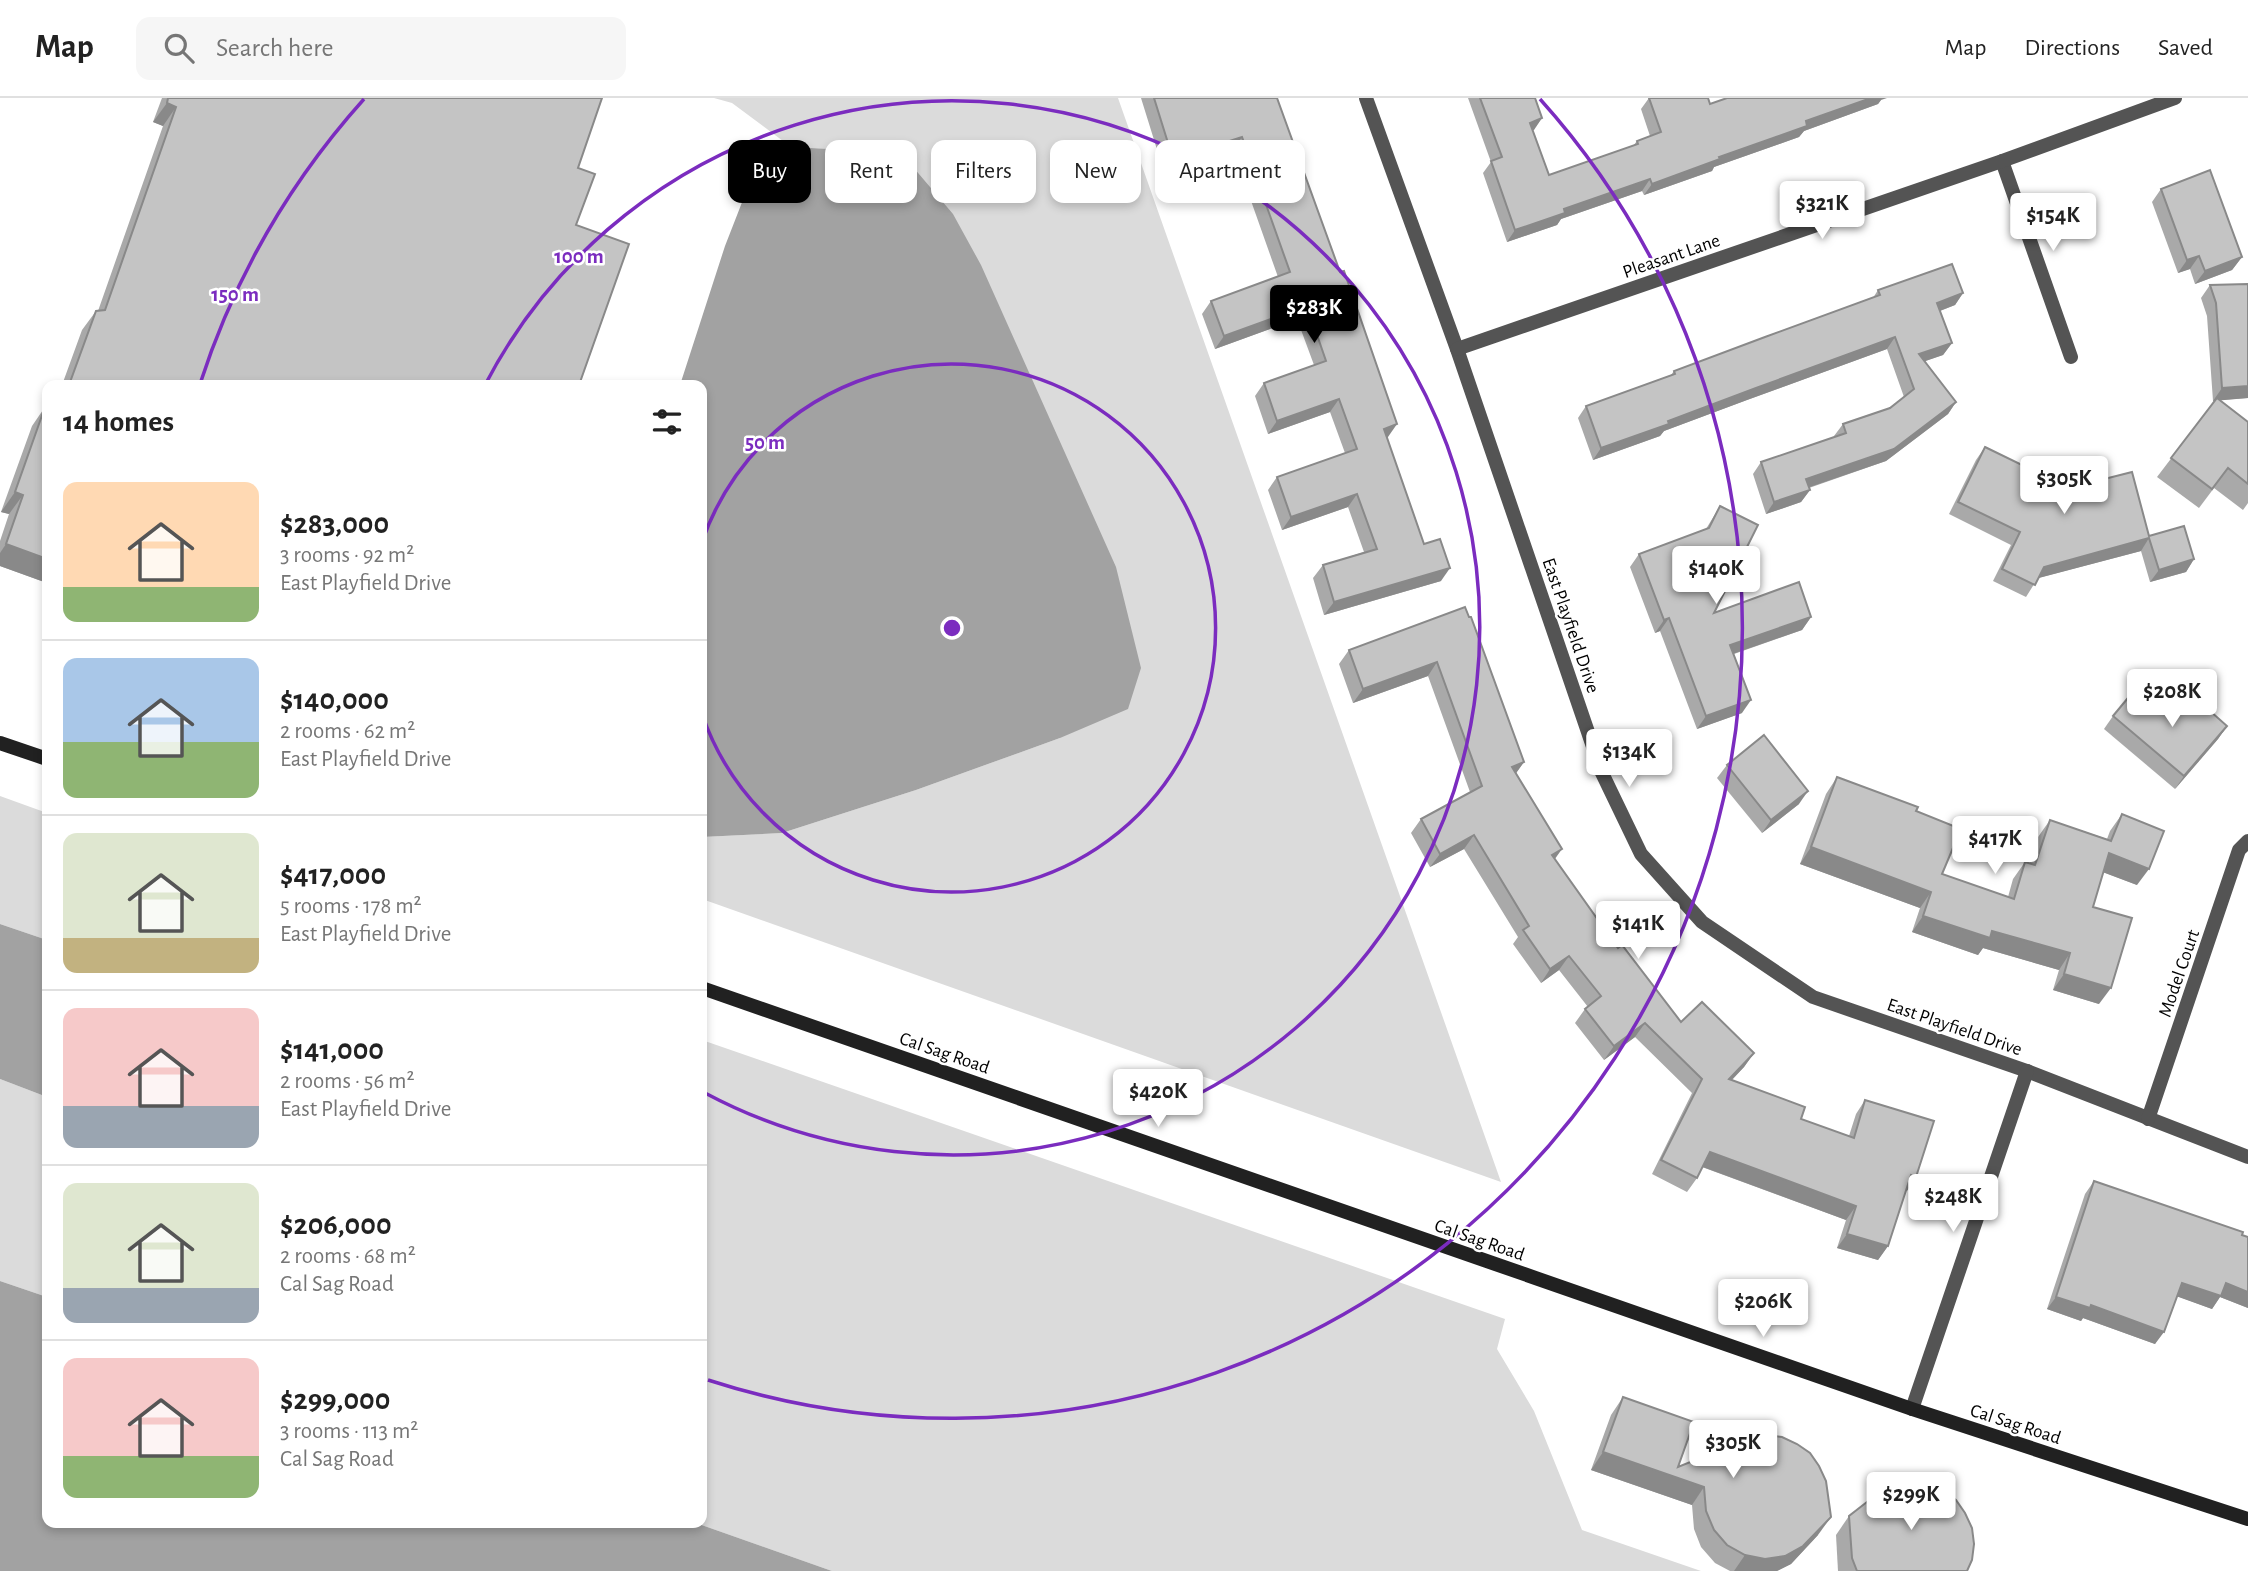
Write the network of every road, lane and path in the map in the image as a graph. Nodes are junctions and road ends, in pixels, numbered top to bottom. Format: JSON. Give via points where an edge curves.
{"nodes":[{"id":1,"x":1366,"y":98,"type":"edge"},
{"id":2,"x":2175,"y":98,"type":"edge"},
{"id":3,"x":2002,"y":161,"type":"junction"},
{"id":4,"x":1457,"y":349,"type":"junction"},
{"id":5,"x":2071,"y":358,"type":"dead end"},
{"id":6,"x":0,"y":743,"type":"edge"},
{"id":7,"x":42,"y":757,"type":"edge"},
{"id":8,"x":2248,"y":841,"type":"edge"},
{"id":9,"x":707,"y":990,"type":"edge"},
{"id":10,"x":2026,"y":1072,"type":"junction"},
{"id":11,"x":2148,"y":1119,"type":"junction"},
{"id":12,"x":2248,"y":1157,"type":"edge"},
{"id":13,"x":1912,"y":1409,"type":"junction"},
{"id":14,"x":2248,"y":1519,"type":"edge"}],
"edges":[{"from":1,"to":4,"type":"street","name":"East Playfield Drive"},
{"from":2,"to":3,"type":"street","name":"Pleasant Lane"},
{"from":3,"to":4,"type":"street","name":"Pleasant Lane"},
{"from":3,"to":5,"type":"street"},
{"from":4,"to":10,"type":"street","name":"East Playfield Drive","via":[[1602,773],[1641,854],[1702,922],[1813,997]]},
{"from":6,"to":7,"type":"main road"},
{"from":8,"to":11,"type":"street","name":"Model Court","via":[[2239,850]]},
{"from":9,"to":13,"type":"main road","name":"Cal Sag Road"},
{"from":10,"to":11,"type":"street","name":"East Playfield Drive"},
{"from":10,"to":13,"type":"street","name":"East Playfield Drive"},
{"from":11,"to":12,"type":"street","name":"East Playfield Drive"},
{"from":13,"to":14,"type":"main road","name":"Cal Sag Road"}]}
